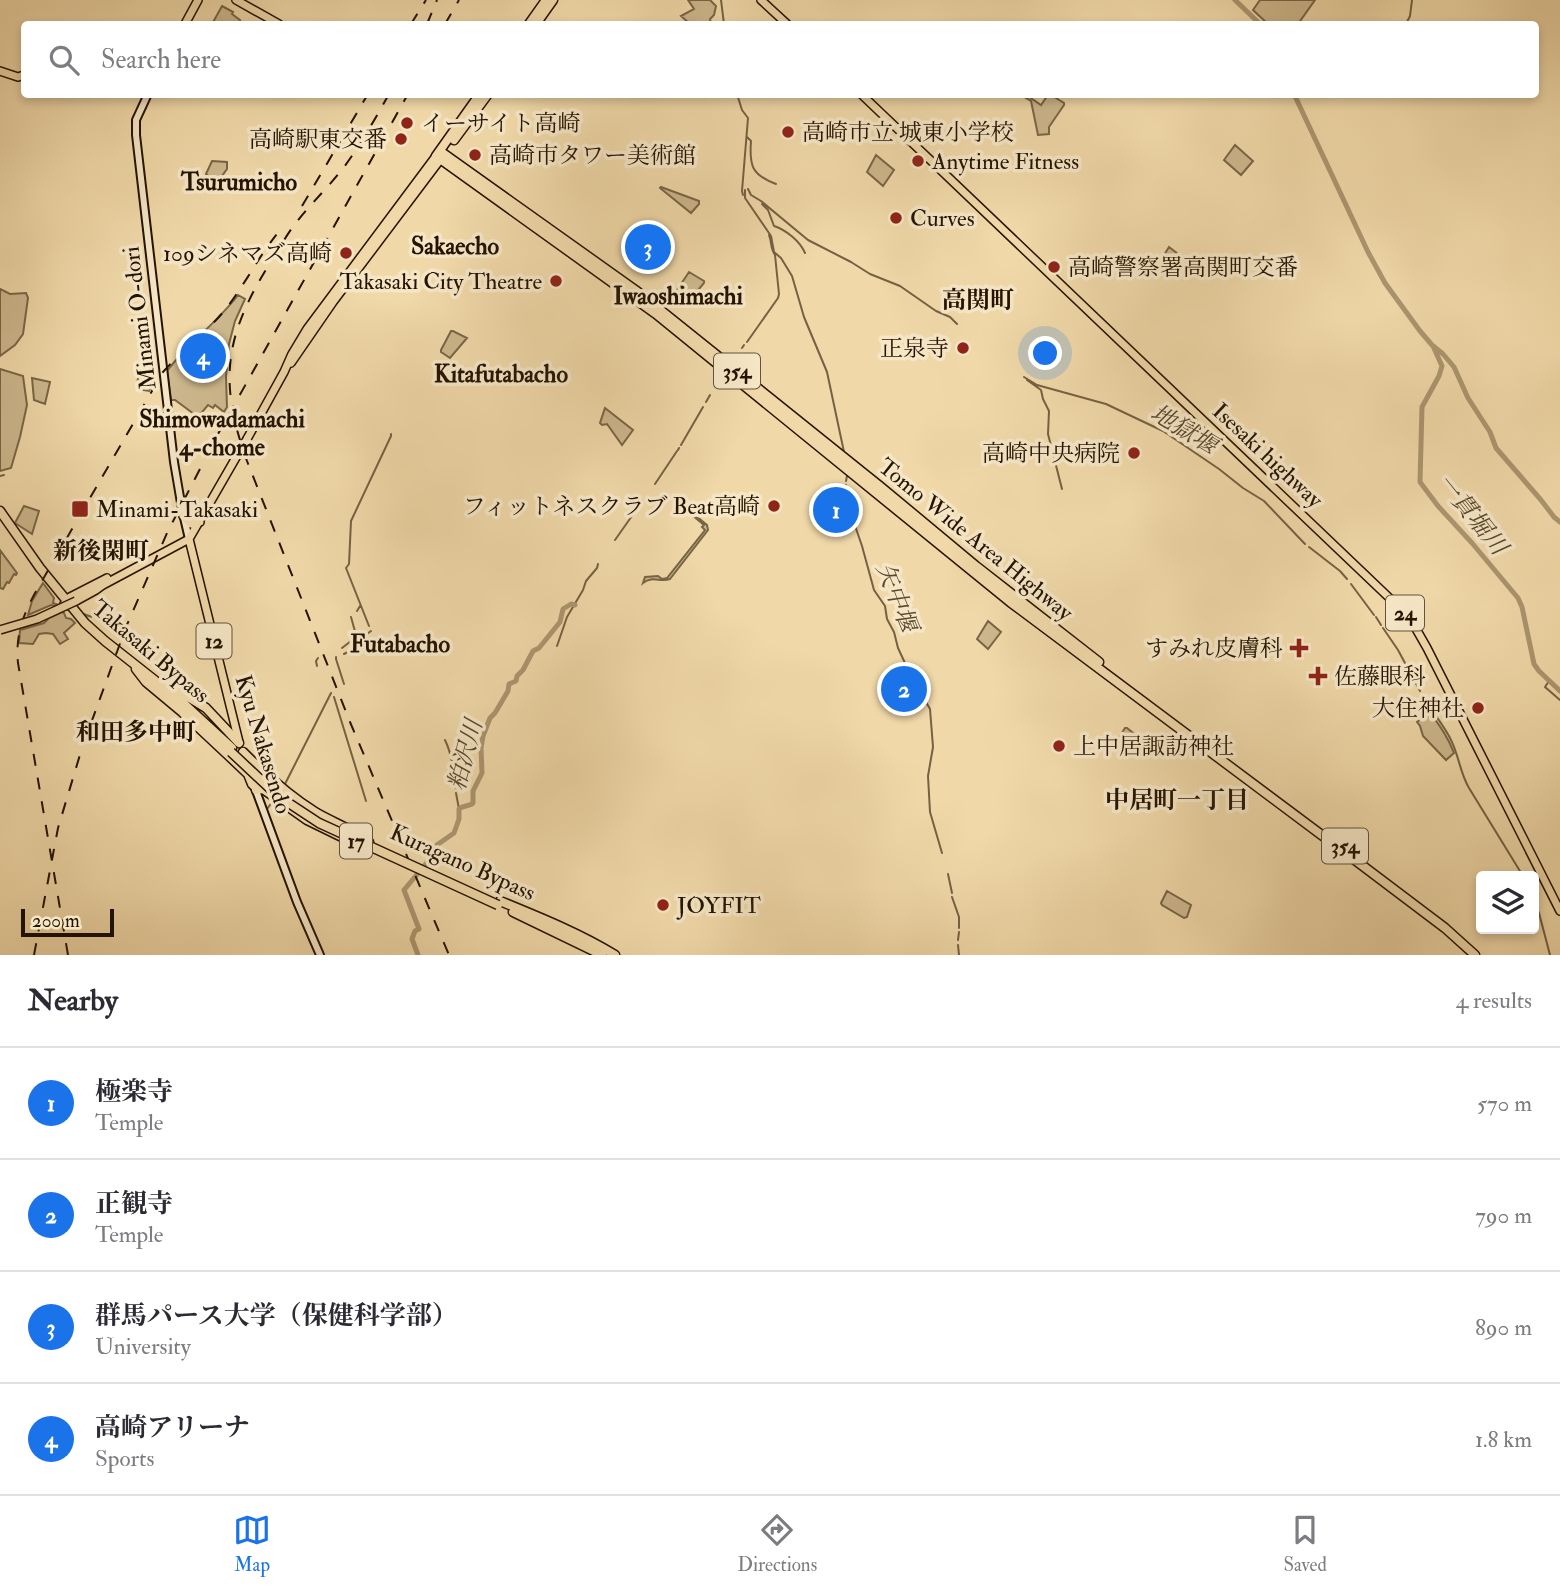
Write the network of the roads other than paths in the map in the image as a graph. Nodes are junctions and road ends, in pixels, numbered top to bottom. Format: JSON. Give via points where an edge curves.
{"nodes":[{"id":1,"x":198,"y":0,"type":"edge"},
{"id":2,"x":236,"y":0,"type":"edge"},
{"id":3,"x":546,"y":0,"type":"edge"},
{"id":4,"x":553,"y":0,"type":"edge"},
{"id":5,"x":761,"y":0,"type":"edge"},
{"id":6,"x":187,"y":21,"type":"edge"},
{"id":7,"x":274,"y":21,"type":"edge"},
{"id":8,"x":531,"y":21,"type":"edge"},
{"id":9,"x":538,"y":21,"type":"edge"},
{"id":10,"x":784,"y":21,"type":"edge"},
{"id":11,"x":0,"y":71,"type":"edge"},
{"id":12,"x":21,"y":76,"type":"edge"},
{"id":13,"x":146,"y":98,"type":"edge"},
{"id":14,"x":477,"y":98,"type":"edge"},
{"id":15,"x":485,"y":98,"type":"edge"},
{"id":16,"x":865,"y":98,"type":"edge"},
{"id":17,"x":440,"y":155,"type":"junction"},
{"id":18,"x":0,"y":511,"type":"edge"},
{"id":19,"x":183,"y":516,"type":"junction"},
{"id":20,"x":0,"y":519,"type":"edge"},
{"id":21,"x":201,"y":521,"type":"junction"},
{"id":22,"x":189,"y":539,"type":"junction"},
{"id":23,"x":119,"y":576,"type":"junction"},
{"id":24,"x":70,"y":602,"type":"junction"},
{"id":25,"x":0,"y":628,"type":"edge"},
{"id":26,"x":135,"y":667,"type":"junction"},
{"id":27,"x":230,"y":710,"type":"junction"},
{"id":28,"x":215,"y":716,"type":"junction"},
{"id":29,"x":236,"y":749,"type":"junction"},
{"id":30,"x":259,"y":789,"type":"junction"},
{"id":31,"x":368,"y":844,"type":"junction"},
{"id":32,"x":499,"y":903,"type":"junction"},
{"id":33,"x":1560,"y":911,"type":"edge"},
{"id":34,"x":526,"y":921,"type":"dead end"},
{"id":35,"x":561,"y":935,"type":"junction"},
{"id":36,"x":320,"y":955,"type":"edge"},
{"id":37,"x":602,"y":955,"type":"edge"},
{"id":38,"x":615,"y":955,"type":"edge"},
{"id":39,"x":1475,"y":955,"type":"edge"},
{"id":40,"x":1482,"y":955,"type":"edge"}],
"edges":[{"from":1,"to":6,"type":"main road"},
{"from":2,"to":7,"type":"main road"},
{"from":3,"to":8,"type":"highway"},
{"from":4,"to":9,"type":"highway"},
{"from":5,"to":10,"type":"main road"},
{"from":11,"to":12,"type":"main road"},
{"from":13,"to":19,"type":"main road","name":"Minami O-dori","via":[[136,120],[136,135]]},
{"from":14,"to":17,"type":"highway"},
{"from":15,"to":17,"type":"highway"},
{"from":16,"to":33,"type":"main road","name":"Isesaki highway","number":"24","via":[[1402,610],[1427,648]]},
{"from":17,"to":21,"type":"main road","bridge":true,"via":[[312,323]]},
{"from":17,"to":39,"type":"highway","name":"Tomo Wide Area Highway","number":"354","via":[[634,297],[1010,602],[1385,882]]},
{"from":17,"to":40,"type":"highway","name":"Tomo Wide Area Highway","number":"354","via":[[644,296],[1031,610],[1448,924]]},
{"from":18,"to":24,"type":"highway","name":"Takasaki Bypass","number":"17"},
{"from":19,"to":21,"type":"main road","via":[[191,524]]},
{"from":19,"to":22,"type":"main road","name":"Minami O-dori"},
{"from":20,"to":24,"type":"highway","name":"Takasaki Bypass","number":"17"},
{"from":21,"to":22,"type":"main road"},
{"from":22,"to":23,"type":"main road"},
{"from":22,"to":27,"type":"main road","name":"Kyu Nakasendo","number":"12"},
{"from":23,"to":24,"type":"main road"},
{"from":23,"to":24,"type":"main road","via":[[96,582],[70,597]]},
{"from":24,"to":25,"type":"main road","bridge":true},
{"from":24,"to":25,"type":"main road"},
{"from":24,"to":26,"type":"highway","name":"Takasaki Bypass","number":"17","via":[[87,630]]},
{"from":26,"to":28,"type":"highway"},
{"from":26,"to":29,"type":"highway","name":"Takasaki Bypass","number":"17"},
{"from":26,"to":30,"type":"highway"},
{"from":27,"to":28,"type":"main road","via":[[223,717]]},
{"from":27,"to":29,"type":"main road","name":"Kyu Nakasendo","number":"12"},
{"from":28,"to":29,"type":"highway"},
{"from":29,"to":30,"type":"main road","name":"Kyu Nakasendo"},
{"from":29,"to":31,"type":"highway","via":[[304,805]]},
{"from":29,"to":31,"type":"highway","name":"Kuragano Bypass","number":"17","bridge":true,"via":[[261,781],[292,806]]},
{"from":30,"to":31,"type":"highway","bridge":true,"via":[[318,827],[348,841]]},
{"from":30,"to":36,"type":"main road","name":"Kyu Nakasendo"},
{"from":31,"to":32,"type":"highway","name":"Kuragano Bypass","number":"17","bridge":true},
{"from":32,"to":35,"type":"highway","name":"Kuragano Bypass","number":"17"},
{"from":32,"to":38,"type":"highway","name":"Kuragano Bypass","number":"17","via":[[554,923]]},
{"from":34,"to":35,"type":"highway"},
{"from":35,"to":37,"type":"highway","name":"Kuragano Bypass","number":"17"}]}
